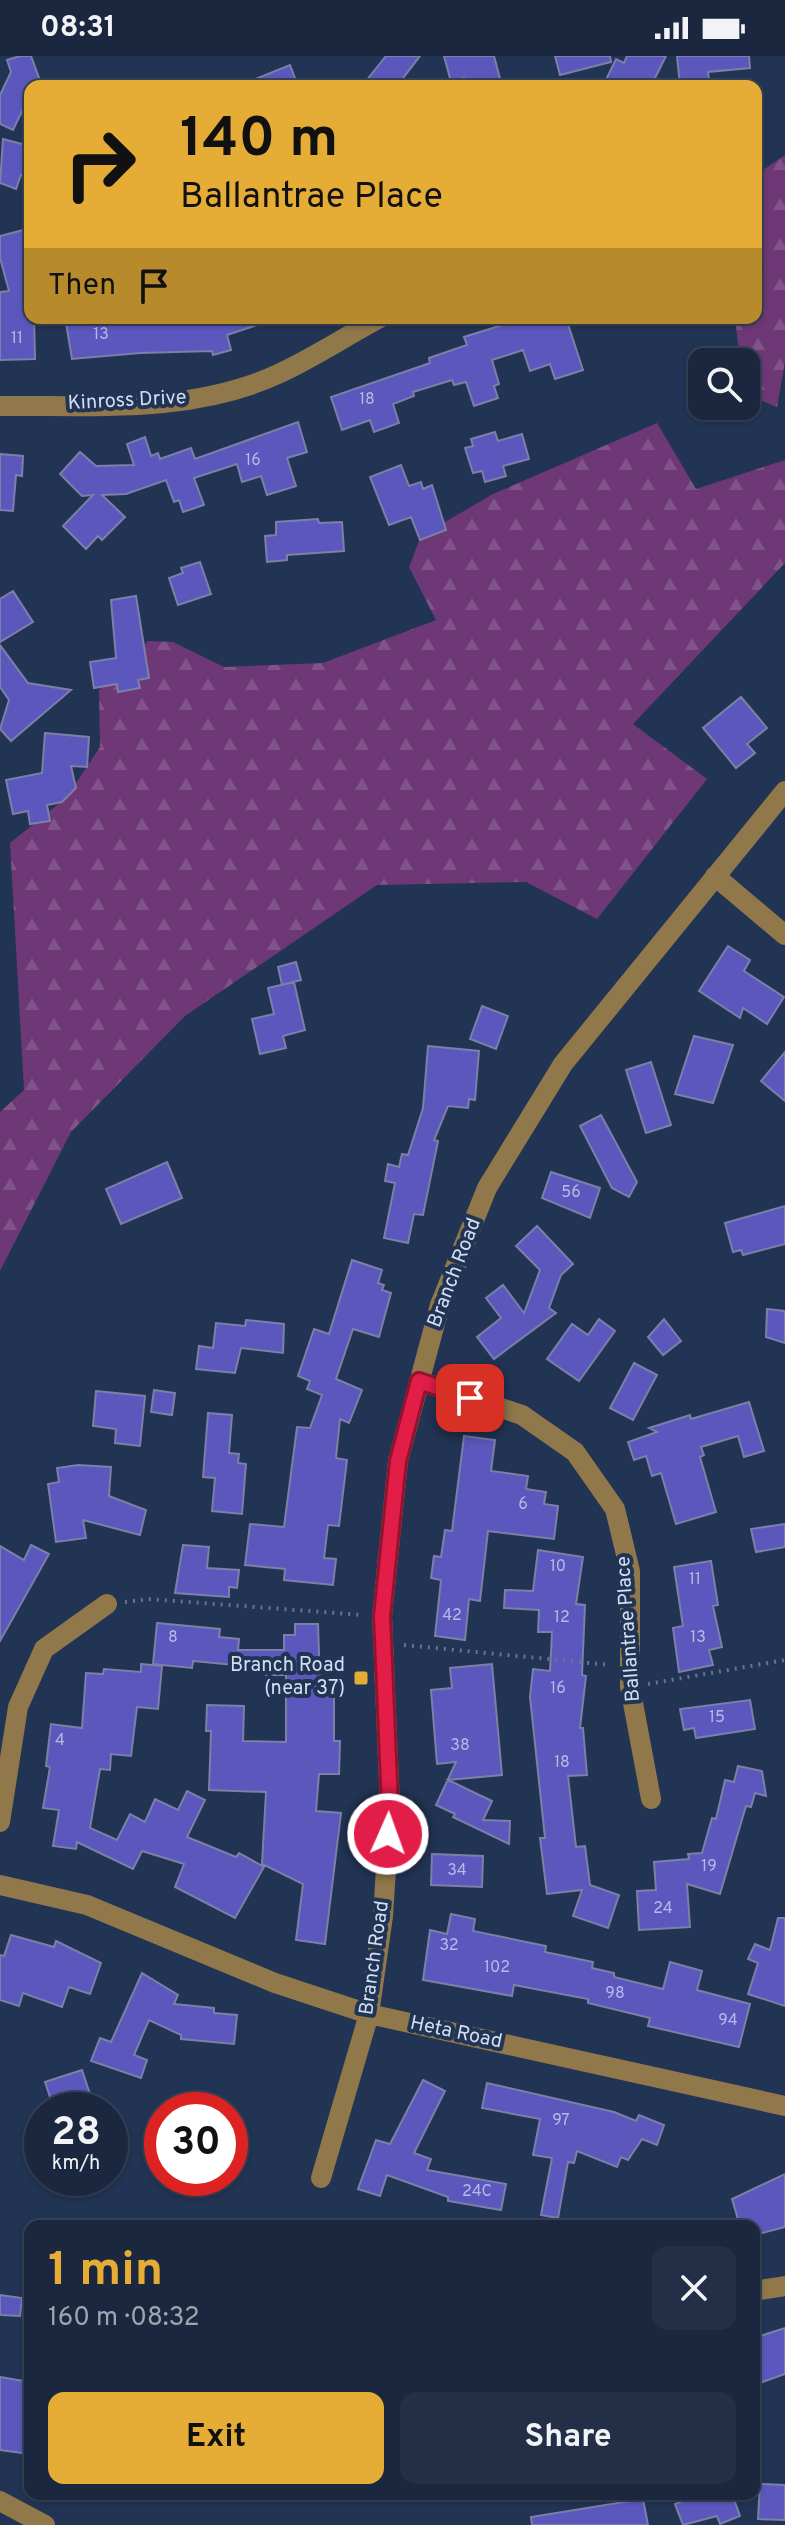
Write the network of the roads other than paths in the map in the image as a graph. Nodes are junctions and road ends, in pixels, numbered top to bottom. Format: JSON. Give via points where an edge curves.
{"nodes":[{"id":1,"x":369,"y":324,"type":"edge"},
{"id":2,"x":0,"y":406,"type":"edge"},
{"id":3,"x":785,"y":791,"type":"edge"},
{"id":4,"x":715,"y":876,"type":"junction"},
{"id":5,"x":785,"y":935,"type":"edge"},
{"id":6,"x":419,"y":1381,"type":"junction"},
{"id":7,"x":107,"y":1604,"type":"road end"},
{"id":8,"x":651,"y":1799,"type":"dead end"},
{"id":9,"x":0,"y":1822,"type":"edge"},
{"id":10,"x":0,"y":1885,"type":"edge"},
{"id":11,"x":369,"y":2014,"type":"junction"},
{"id":12,"x":785,"y":2106,"type":"edge"},
{"id":13,"x":321,"y":2178,"type":"dead end"},
{"id":14,"x":785,"y":2286,"type":"edge"},
{"id":15,"x":760,"y":2290,"type":"edge"},
{"id":16,"x":0,"y":2501,"type":"edge"},
{"id":17,"x":45,"y":2525,"type":"edge"}],
"edges":[{"from":1,"to":2,"type":"street","name":"Kinross Drive","via":[[277,375],[220,393],[159,404]]},
{"from":3,"to":4,"type":"street","name":"Branch Road"},
{"from":4,"to":5,"type":"street"},
{"from":4,"to":6,"type":"street","name":"Branch Road","via":[[563,1064],[487,1188],[440,1305]]},
{"from":6,"to":8,"type":"street","name":"Ballantrae Place","via":[[522,1415],[575,1452],[615,1509],[630,1571],[630,1677]]},
{"from":6,"to":11,"type":"street","name":"Branch Road","via":[[398,1461],[382,1616],[390,1806],[383,1916]]},
{"from":7,"to":9,"type":"street","via":[[44,1649],[18,1707]]},
{"from":10,"to":11,"type":"street","name":"Heta Road","via":[[87,1905],[275,1983]]},
{"from":11,"to":12,"type":"street","name":"Heta Road"},
{"from":11,"to":13,"type":"street","name":"Branch Road"},
{"from":14,"to":15,"type":"street"},
{"from":16,"to":17,"type":"street"}]}
